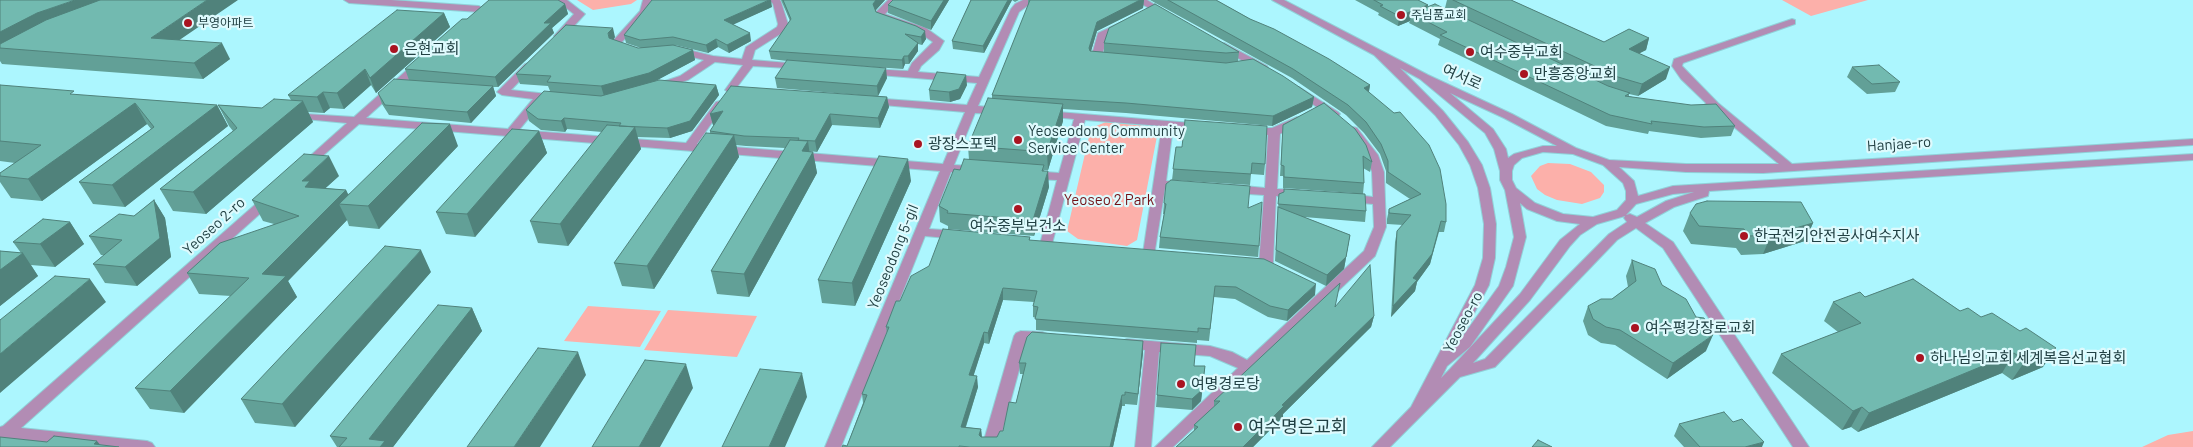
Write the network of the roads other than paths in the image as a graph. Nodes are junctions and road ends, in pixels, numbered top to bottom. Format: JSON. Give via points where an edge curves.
{"nodes":[{"id":1,"x":349,"y":0,"type":"edge"},
{"id":2,"x":561,"y":0,"type":"edge"},
{"id":3,"x":648,"y":0,"type":"edge"},
{"id":4,"x":775,"y":0,"type":"edge"},
{"id":5,"x":894,"y":0,"type":"edge"},
{"id":6,"x":1030,"y":0,"type":"edge"},
{"id":7,"x":1140,"y":0,"type":"edge"},
{"id":8,"x":1277,"y":0,"type":"edge"},
{"id":9,"x":466,"y":22,"type":"edge"},
{"id":10,"x":1128,"y":22,"type":"edge"},
{"id":11,"x":1180,"y":22,"type":"edge"},
{"id":12,"x":1792,"y":22,"type":"dead end"},
{"id":13,"x":1212,"y":40,"type":"edge"},
{"id":14,"x":552,"y":43,"type":"edge"},
{"id":15,"x":663,"y":49,"type":"edge"},
{"id":16,"x":639,"y":52,"type":"edge"},
{"id":17,"x":432,"y":53,"type":"edge"},
{"id":18,"x":1378,"y":54,"type":"junction"},
{"id":19,"x":537,"y":57,"type":"edge"},
{"id":20,"x":713,"y":59,"type":"junction"},
{"id":21,"x":1114,"y":60,"type":"edge"},
{"id":22,"x":748,"y":63,"type":"junction"},
{"id":23,"x":1254,"y":63,"type":"junction"},
{"id":24,"x":1239,"y":67,"type":"edge"},
{"id":25,"x":817,"y":68,"type":"edge"},
{"id":26,"x":864,"y":71,"type":"edge"},
{"id":27,"x":1270,"y":72,"type":"edge"},
{"id":28,"x":912,"y":75,"type":"junction"},
{"id":29,"x":1424,"y":78,"type":"junction"},
{"id":30,"x":983,"y":80,"type":"junction"},
{"id":31,"x":1286,"y":82,"type":"edge"},
{"id":32,"x":398,"y":84,"type":"junction"},
{"id":33,"x":417,"y":86,"type":"edge"},
{"id":34,"x":647,"y":90,"type":"edge"},
{"id":35,"x":730,"y":90,"type":"junction"},
{"id":36,"x":749,"y":91,"type":"edge"},
{"id":37,"x":541,"y":96,"type":"junction"},
{"id":38,"x":569,"y":99,"type":"edge"},
{"id":39,"x":864,"y":100,"type":"edge"},
{"id":40,"x":1714,"y":105,"type":"junction"},
{"id":41,"x":1696,"y":107,"type":"edge"},
{"id":42,"x":971,"y":108,"type":"junction"},
{"id":43,"x":1315,"y":111,"type":"junction"},
{"id":44,"x":1011,"y":112,"type":"edge"},
{"id":45,"x":1031,"y":113,"type":"edge"},
{"id":46,"x":278,"y":114,"type":"edge"},
{"id":47,"x":1080,"y":117,"type":"junction"},
{"id":48,"x":357,"y":120,"type":"junction"},
{"id":49,"x":1168,"y":124,"type":"junction"},
{"id":50,"x":1216,"y":127,"type":"edge"},
{"id":51,"x":1235,"y":129,"type":"edge"},
{"id":52,"x":511,"y":132,"type":"junction"},
{"id":53,"x":1274,"y":132,"type":"junction"},
{"id":54,"x":2193,"y":142,"type":"edge"},
{"id":55,"x":690,"y":146,"type":"junction"},
{"id":56,"x":1575,"y":152,"type":"junction"},
{"id":57,"x":2193,"y":157,"type":"edge"},
{"id":58,"x":1607,"y":163,"type":"junction"},
{"id":59,"x":1790,"y":168,"type":"junction"},
{"id":60,"x":946,"y":169,"type":"junction"},
{"id":61,"x":1506,"y":171,"type":"junction"},
{"id":62,"x":299,"y":172,"type":"edge"},
{"id":63,"x":986,"y":172,"type":"edge"},
{"id":64,"x":1015,"y":174,"type":"edge"},
{"id":65,"x":1064,"y":177,"type":"junction"},
{"id":66,"x":1159,"y":184,"type":"junction"},
{"id":67,"x":1196,"y":187,"type":"edge"},
{"id":68,"x":1718,"y":188,"type":"junction"},
{"id":69,"x":1224,"y":189,"type":"edge"},
{"id":70,"x":1511,"y":190,"type":"junction"},
{"id":71,"x":277,"y":191,"type":"edge"},
{"id":72,"x":1270,"y":192,"type":"junction"},
{"id":73,"x":1316,"y":196,"type":"edge"},
{"id":74,"x":1334,"y":197,"type":"edge"},
{"id":75,"x":1380,"y":201,"type":"junction"},
{"id":76,"x":1632,"y":201,"type":"junction"},
{"id":77,"x":1621,"y":213,"type":"junction"},
{"id":78,"x":1593,"y":221,"type":"junction"},
{"id":79,"x":1635,"y":222,"type":"junction"},
{"id":80,"x":921,"y":232,"type":"junction"},
{"id":81,"x":969,"y":236,"type":"edge"},
{"id":82,"x":1045,"y":244,"type":"edge"},
{"id":83,"x":1149,"y":253,"type":"edge"},
{"id":84,"x":1265,"y":265,"type":"edge"},
{"id":85,"x":1309,"y":286,"type":"edge"},
{"id":86,"x":1326,"y":294,"type":"junction"},
{"id":87,"x":1058,"y":339,"type":"edge"},
{"id":88,"x":1114,"y":343,"type":"edge"},
{"id":89,"x":1152,"y":346,"type":"junction"},
{"id":90,"x":1441,"y":364,"type":"junction"},
{"id":91,"x":1248,"y":367,"type":"junction"},
{"id":92,"x":1455,"y":373,"type":"junction"},
{"id":93,"x":1415,"y":414,"type":"junction"},
{"id":94,"x":2,"y":434,"type":"edge"},
{"id":95,"x":146,"y":447,"type":"edge"},
{"id":96,"x":833,"y":447,"type":"edge"},
{"id":97,"x":990,"y":447,"type":"edge"},
{"id":98,"x":1143,"y":447,"type":"edge"},
{"id":99,"x":1162,"y":447,"type":"edge"},
{"id":100,"x":1380,"y":447,"type":"edge"},
{"id":101,"x":1801,"y":447,"type":"edge"}],
"edges":[{"from":1,"to":9,"type":"street","via":[[482,7]]},
{"from":2,"to":14,"type":"street","via":[[580,14]]},
{"from":3,"to":16,"type":"street","via":[[645,12],[616,43],[619,47]]},
{"from":4,"to":22,"type":"street","via":[[782,29],[750,49]]},
{"from":5,"to":28,"type":"street","via":[[880,13],[881,16],[922,30],[939,41],[916,65]]},
{"from":6,"to":30,"type":"street","name":"Yeoseodong 5-gil","via":[[1014,12]]},
{"from":7,"to":11,"type":"street","via":[[1150,10]]},
{"from":8,"to":18,"type":"street","name":"Yeoseo-ro"},
{"from":10,"to":21,"type":"street","via":[[1102,35],[1096,58]]},
{"from":12,"to":40,"type":"street","via":[[1678,61],[1676,66],[1685,77]]},
{"from":13,"to":23,"type":"street"},
{"from":15,"to":20,"type":"street"},
{"from":17,"to":32,"type":"street"},
{"from":18,"to":29,"type":"street","name":"Yeoseo-ro"},
{"from":18,"to":90,"type":"street","name":"Yeoseo-ro","via":[[1439,113],[1464,144],[1476,165],[1488,210],[1490,241],[1486,271],[1477,298]]},
{"from":19,"to":37,"type":"street","via":[[497,92]]},
{"from":20,"to":22,"type":"street"},
{"from":20,"to":34,"type":"street","via":[[684,78]]},
{"from":22,"to":25,"type":"street"},
{"from":22,"to":35,"type":"street"},
{"from":23,"to":24,"type":"street"},
{"from":23,"to":27,"type":"street"},
{"from":26,"to":28,"type":"street"},
{"from":28,"to":30,"type":"street"},
{"from":29,"to":56,"type":"street","name":"여서로","via":[[1517,120]]},
{"from":29,"to":61,"type":"street","name":"여서로","via":[[1490,132],[1500,149]]},
{"from":30,"to":42,"type":"street","name":"Yeoseodong 5-gil"},
{"from":31,"to":43,"type":"street"},
{"from":32,"to":33,"type":"street"},
{"from":32,"to":48,"type":"street"},
{"from":35,"to":36,"type":"street"},
{"from":35,"to":55,"type":"street"},
{"from":37,"to":38,"type":"street"},
{"from":37,"to":52,"type":"street"},
{"from":39,"to":42,"type":"street"},
{"from":40,"to":41,"type":"street"},
{"from":40,"to":59,"type":"street"},
{"from":42,"to":44,"type":"street"},
{"from":42,"to":60,"type":"street","name":"Yeoseodong 5-gil"},
{"from":43,"to":53,"type":"street"},
{"from":43,"to":75,"type":"street","via":[[1350,127],[1366,145],[1378,172]]},
{"from":45,"to":47,"type":"street"},
{"from":46,"to":48,"type":"street"},
{"from":47,"to":49,"type":"street"},
{"from":47,"to":65,"type":"street"},
{"from":48,"to":52,"type":"street"},
{"from":48,"to":62,"type":"street"},
{"from":49,"to":50,"type":"street"},
{"from":49,"to":66,"type":"street"},
{"from":51,"to":53,"type":"street"},
{"from":52,"to":55,"type":"street"},
{"from":53,"to":72,"type":"street"},
{"from":54,"to":59,"type":"street","name":"Hanjae-ro"},
{"from":55,"to":60,"type":"street"},
{"from":56,"to":58,"type":"street"},
{"from":56,"to":61,"type":"street","via":[[1559,149],[1529,151],[1510,163]]},
{"from":57,"to":68,"type":"street"},
{"from":58,"to":59,"type":"street","name":"Hanjae-ro","via":[[1716,169]]},
{"from":58,"to":76,"type":"street","via":[[1628,181]]},
{"from":60,"to":63,"type":"street"},
{"from":60,"to":80,"type":"street","name":"Yeoseodong 5-gil"},
{"from":61,"to":70,"type":"street","name":"여서로"},
{"from":64,"to":65,"type":"street"},
{"from":65,"to":82,"type":"street"},
{"from":66,"to":67,"type":"street"},
{"from":66,"to":83,"type":"street"},
{"from":68,"to":76,"type":"street","via":[[1673,190]]},
{"from":68,"to":79,"type":"street","via":[[1670,204]]},
{"from":69,"to":72,"type":"street"},
{"from":70,"to":78,"type":"street","via":[[1545,213]]},
{"from":70,"to":90,"type":"street","via":[[1520,237],[1508,280],[1483,322],[1465,344]]},
{"from":71,"to":94,"type":"street","name":"Yeoseo 2-ro"},
{"from":72,"to":73,"type":"street"},
{"from":72,"to":84,"type":"street"},
{"from":74,"to":75,"type":"street"},
{"from":75,"to":86,"type":"street","via":[[1380,227],[1370,253]]},
{"from":76,"to":77,"type":"street"},
{"from":77,"to":78,"type":"street"},
{"from":77,"to":79,"type":"street"},
{"from":78,"to":92,"type":"street","via":[[1566,243],[1525,297]]},
{"from":79,"to":92,"type":"street","via":[[1613,237],[1490,363]]},
{"from":79,"to":101,"type":"street","via":[[1668,245]]},
{"from":80,"to":81,"type":"street"},
{"from":80,"to":96,"type":"street","name":"Yeoseodong 5-gil"},
{"from":85,"to":86,"type":"street"},
{"from":86,"to":91,"type":"street"},
{"from":87,"to":97,"type":"street","via":[[1020,336]]},
{"from":88,"to":89,"type":"street"},
{"from":89,"to":91,"type":"street","via":[[1210,351]]},
{"from":89,"to":98,"type":"street"},
{"from":90,"to":93,"type":"street","name":"Yeoseo-ro"},
{"from":91,"to":99,"type":"street"},
{"from":92,"to":93,"type":"street","name":"Yeoseo-ro"},
{"from":93,"to":100,"type":"street","name":"Yeoseo-ro"},
{"from":94,"to":95,"type":"street"}]}
